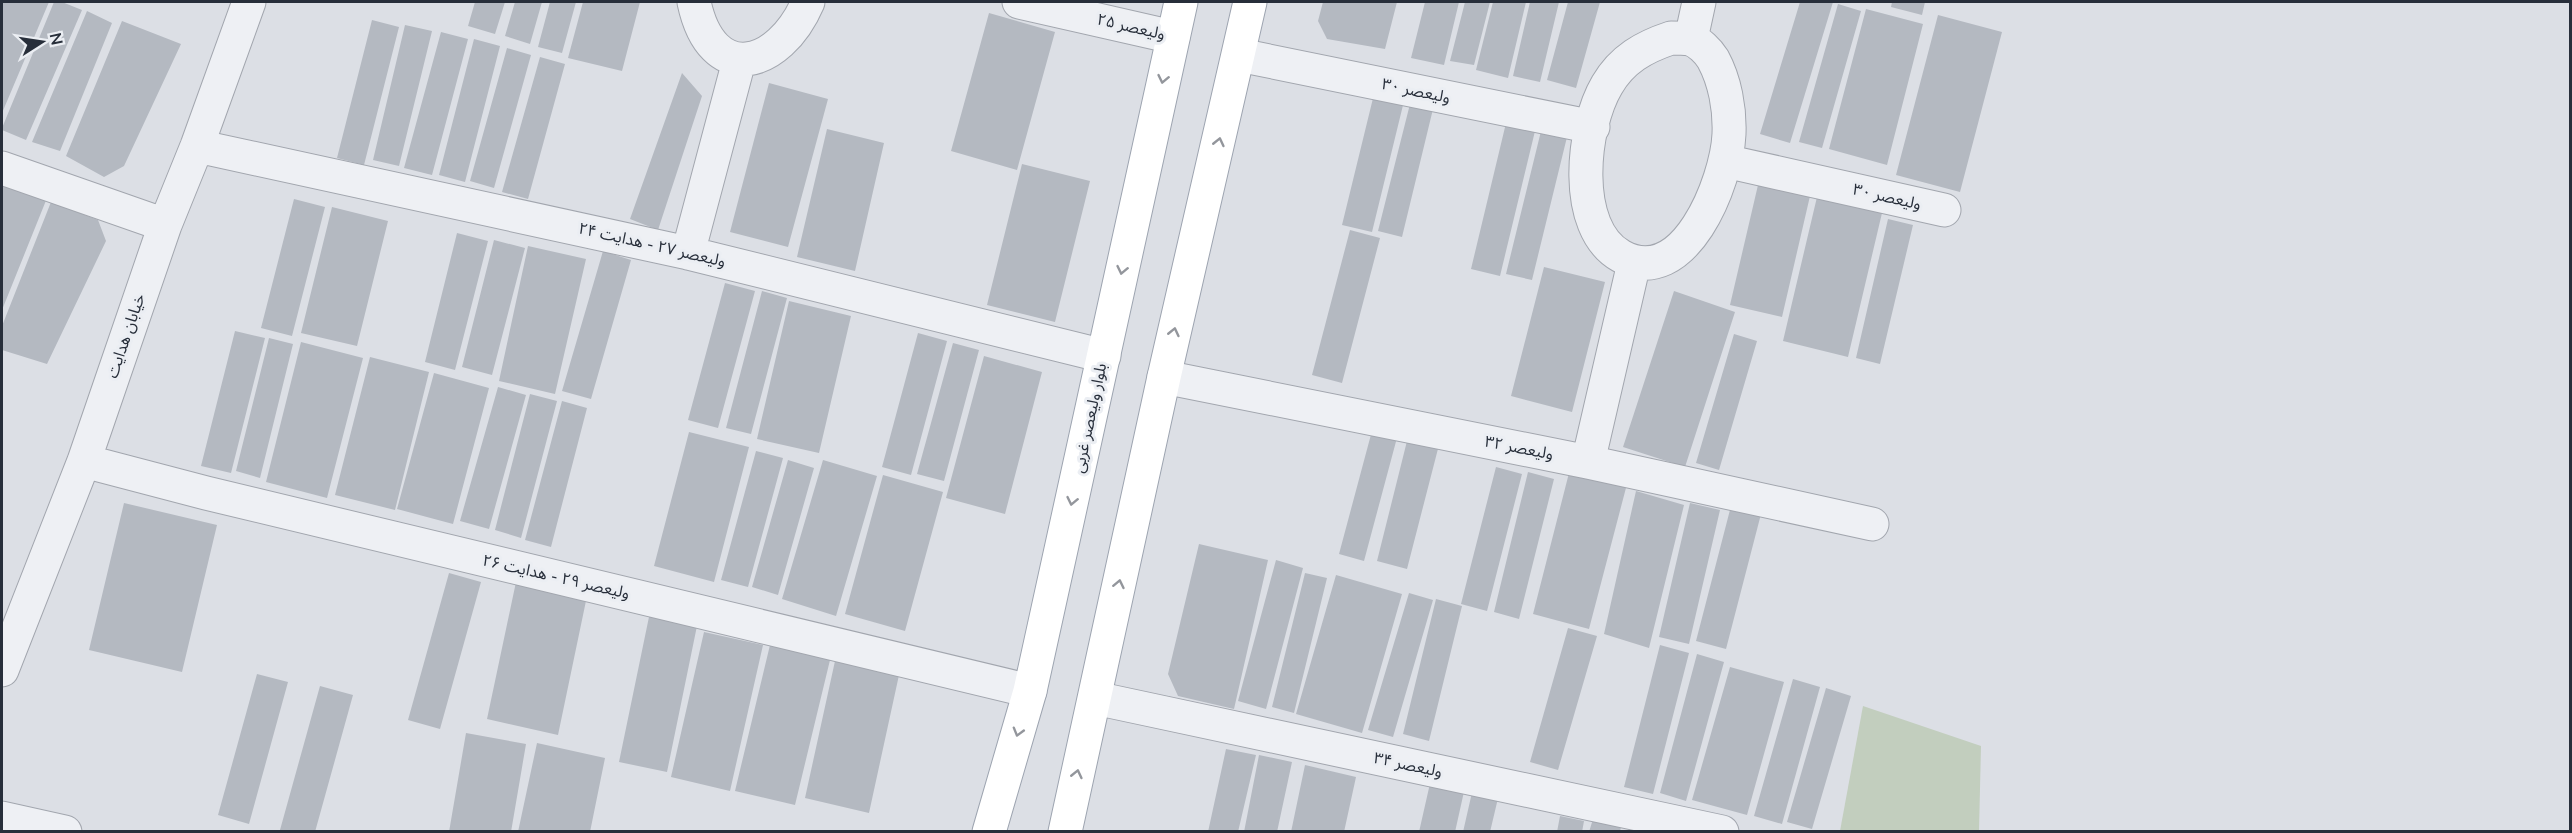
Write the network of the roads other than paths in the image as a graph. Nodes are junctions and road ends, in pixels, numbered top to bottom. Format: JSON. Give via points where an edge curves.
{"nodes":[{"id":1,"x":249,"y":2,"type":"edge"},
{"id":2,"x":694,"y":2,"type":"edge"},
{"id":3,"x":808,"y":2,"type":"edge"},
{"id":4,"x":1018,"y":2,"type":"edge"},
{"id":5,"x":1181,"y":2,"type":"edge"},
{"id":6,"x":1250,"y":2,"type":"edge"},
{"id":7,"x":1699,"y":2,"type":"edge"},
{"id":8,"x":1173,"y":37,"type":"junction"},
{"id":9,"x":1691,"y":39,"type":"junction"},
{"id":10,"x":1239,"y":55,"type":"junction"},
{"id":11,"x":739,"y":61,"type":"junction"},
{"id":12,"x":1593,"y":127,"type":"junction"},
{"id":13,"x":197,"y":146,"type":"junction"},
{"id":14,"x":1725,"y":161,"type":"junction"},
{"id":15,"x":2,"y":168,"type":"edge"},
{"id":16,"x":1944,"y":210,"type":"dead end"},
{"id":17,"x":165,"y":225,"type":"junction"},
{"id":18,"x":688,"y":253,"type":"junction"},
{"id":19,"x":1634,"y":263,"type":"junction"},
{"id":20,"x":1104,"y":356,"type":"junction"},
{"id":21,"x":1164,"y":377,"type":"junction"},
{"id":22,"x":84,"y":461,"type":"junction"},
{"id":23,"x":1588,"y":462,"type":"junction"},
{"id":24,"x":1872,"y":524,"type":"dead end"},
{"id":25,"x":2,"y":670,"type":"edge"},
{"id":26,"x":1030,"y":691,"type":"junction"},
{"id":27,"x":1095,"y":698,"type":"junction"},
{"id":28,"x":2,"y":818,"type":"edge"},
{"id":29,"x":65,"y":831,"type":"edge"},
{"id":30,"x":989,"y":831,"type":"edge"},
{"id":31,"x":1065,"y":831,"type":"edge"},
{"id":32,"x":1722,"y":831,"type":"edge"}],
"edges":[{"from":1,"to":13,"type":"street","name":"خیابان هدایت"},
{"from":2,"to":11,"type":"street","via":[[705,35],[718,50]]},
{"from":3,"to":11,"type":"street","via":[[795,29],[776,46],[763,57]]},
{"from":4,"to":8,"type":"street","name":"ولیعصر ۲۵"},
{"from":5,"to":8,"type":"main road","name":"بلوار ولیعصر غربی"},
{"from":6,"to":10,"type":"main road"},
{"from":7,"to":9,"type":"street"},
{"from":8,"to":20,"type":"main road","name":"بلوار ولیعصر غربی","one_way":true},
{"from":9,"to":12,"type":"street","via":[[1671,38],[1646,46],[1626,62],[1608,84]]},
{"from":9,"to":14,"type":"street","via":[[1707,50],[1725,91],[1729,136]]},
{"from":10,"to":12,"type":"street","name":"ولیعصر ۳۰"},
{"from":21,"to":10,"type":"main road","one_way":true},
{"from":11,"to":18,"type":"street"},
{"from":12,"to":19,"type":"street","via":[[1586,175],[1587,204],[1597,233],[1614,252]]},
{"from":13,"to":17,"type":"street","name":"خیابان هدایت"},
{"from":13,"to":18,"type":"street","name":"ولیعصر ۲۷ - هدایت ۲۴"},
{"from":14,"to":16,"type":"street","name":"ولیعصر ۳۰"},
{"from":14,"to":19,"type":"street","via":[[1698,230],[1679,249],[1656,261]]},
{"from":15,"to":17,"type":"street"},
{"from":17,"to":22,"type":"street","name":"خیابان هدایت"},
{"from":18,"to":20,"type":"street","name":"ولیعصر ۲۷ - هدایت ۲۴"},
{"from":19,"to":23,"type":"street"},
{"from":20,"to":26,"type":"main road","name":"بلوار ولیعصر غربی","one_way":true},
{"from":21,"to":23,"type":"street","name":"ولیعصر ۳۲"},
{"from":27,"to":21,"type":"main road","one_way":true},
{"from":22,"to":25,"type":"street","name":"خیابان هدایت"},
{"from":22,"to":26,"type":"street","name":"ولیعصر ۲۹ - هدایت ۲۶","via":[[206,494]]},
{"from":23,"to":24,"type":"street","name":"ولیعصر ۳۲"},
{"from":26,"to":30,"type":"main road","name":"بلوار ولیعصر غربی","one_way":true},
{"from":31,"to":27,"type":"main road","one_way":true},
{"from":27,"to":32,"type":"street","name":"ولیعصر ۳۴"},
{"from":28,"to":29,"type":"street"}]}
